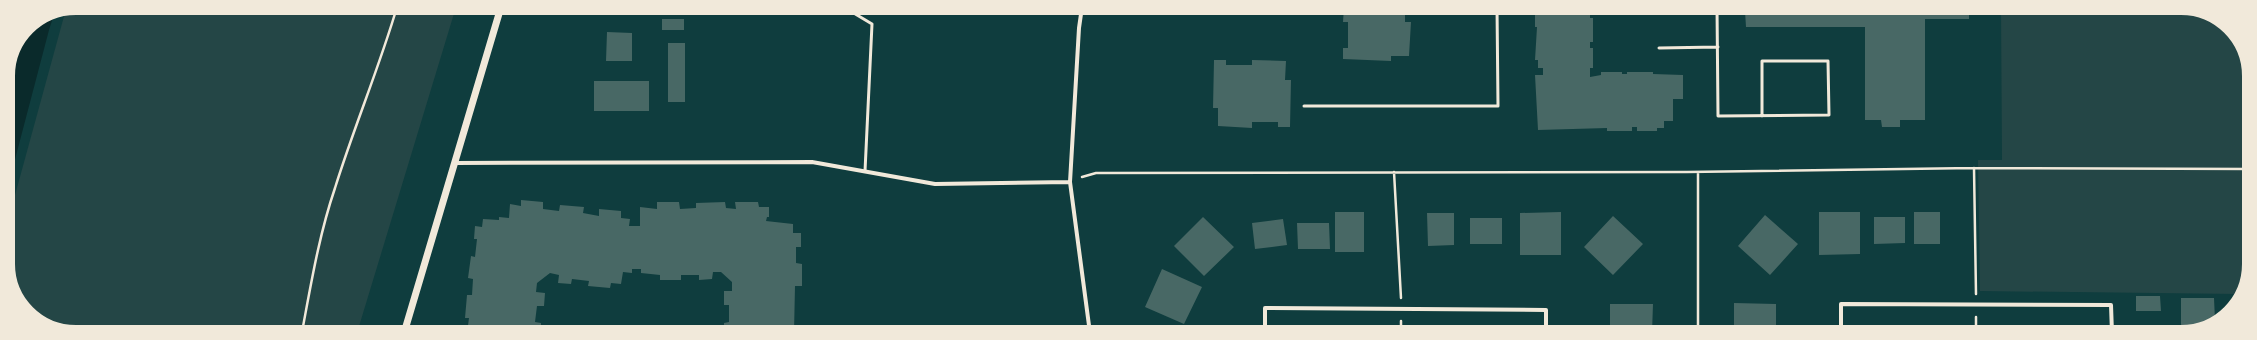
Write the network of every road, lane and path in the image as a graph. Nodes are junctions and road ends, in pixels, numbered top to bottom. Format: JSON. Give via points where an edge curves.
{"nodes":[{"id":1,"x":395,"y":14,"type":"edge"},
{"id":2,"x":499,"y":14,"type":"edge"},
{"id":3,"x":855,"y":14,"type":"edge"},
{"id":4,"x":1081,"y":14,"type":"edge"},
{"id":5,"x":1497,"y":14,"type":"edge"},
{"id":6,"x":1717,"y":14,"type":"edge"},
{"id":7,"x":1718,"y":47,"type":"junction"},
{"id":8,"x":1659,"y":48,"type":"dead end"},
{"id":9,"x":1304,"y":106,"type":"dead end"},
{"id":10,"x":1762,"y":116,"type":"junction"},
{"id":11,"x":455,"y":163,"type":"junction"},
{"id":12,"x":1974,"y":168,"type":"junction"},
{"id":13,"x":2243,"y":168,"type":"edge"},
{"id":14,"x":866,"y":171,"type":"junction"},
{"id":15,"x":1394,"y":172,"type":"junction"},
{"id":16,"x":1698,"y":172,"type":"junction"},
{"id":17,"x":1070,"y":182,"type":"junction"},
{"id":18,"x":1976,"y":304,"type":"junction"},
{"id":19,"x":1402,"y":307,"type":"junction"},
{"id":20,"x":303,"y":326,"type":"edge"},
{"id":21,"x":406,"y":326,"type":"edge"},
{"id":22,"x":1089,"y":326,"type":"edge"},
{"id":23,"x":1266,"y":326,"type":"edge"},
{"id":24,"x":1401,"y":326,"type":"edge"},
{"id":25,"x":1546,"y":326,"type":"edge"},
{"id":26,"x":1698,"y":326,"type":"edge"},
{"id":27,"x":1841,"y":326,"type":"edge"},
{"id":28,"x":2112,"y":326,"type":"edge"}],
"edges":[{"from":1,"to":20,"type":"path","via":[[334,189],[318,248]]},
{"from":2,"to":11,"type":"street"},
{"from":3,"to":14,"type":"lane","via":[[872,24]]},
{"from":4,"to":17,"type":"street"},
{"from":5,"to":9,"type":"lane","via":[[1498,106]]},
{"from":6,"to":7,"type":"lane"},
{"from":7,"to":8,"type":"lane"},
{"from":7,"to":10,"type":"lane","via":[[1718,116]]},
{"from":10,"to":10,"type":"lane","via":[[1829,115],[1828,62],[1762,62]]},
{"from":11,"to":14,"type":"street","via":[[812,162]]},
{"from":11,"to":21,"type":"street"},
{"from":12,"to":13,"type":"path"},
{"from":12,"to":16,"type":"path"},
{"from":12,"to":18,"type":"path"},
{"from":14,"to":17,"type":"street","via":[[934,184]]},
{"from":15,"to":16,"type":"path"},
{"from":15,"to":17,"type":"path","via":[[1096,173]]},
{"from":15,"to":19,"type":"path"},
{"from":16,"to":26,"type":"path"},
{"from":17,"to":22,"type":"street"},
{"from":18,"to":27,"type":"street","via":[[1841,304]]},
{"from":18,"to":28,"type":"street","via":[[2111,305]]},
{"from":19,"to":23,"type":"street","via":[[1265,308]]},
{"from":19,"to":24,"type":"path"},
{"from":19,"to":25,"type":"street","via":[[1546,310]]}]}
